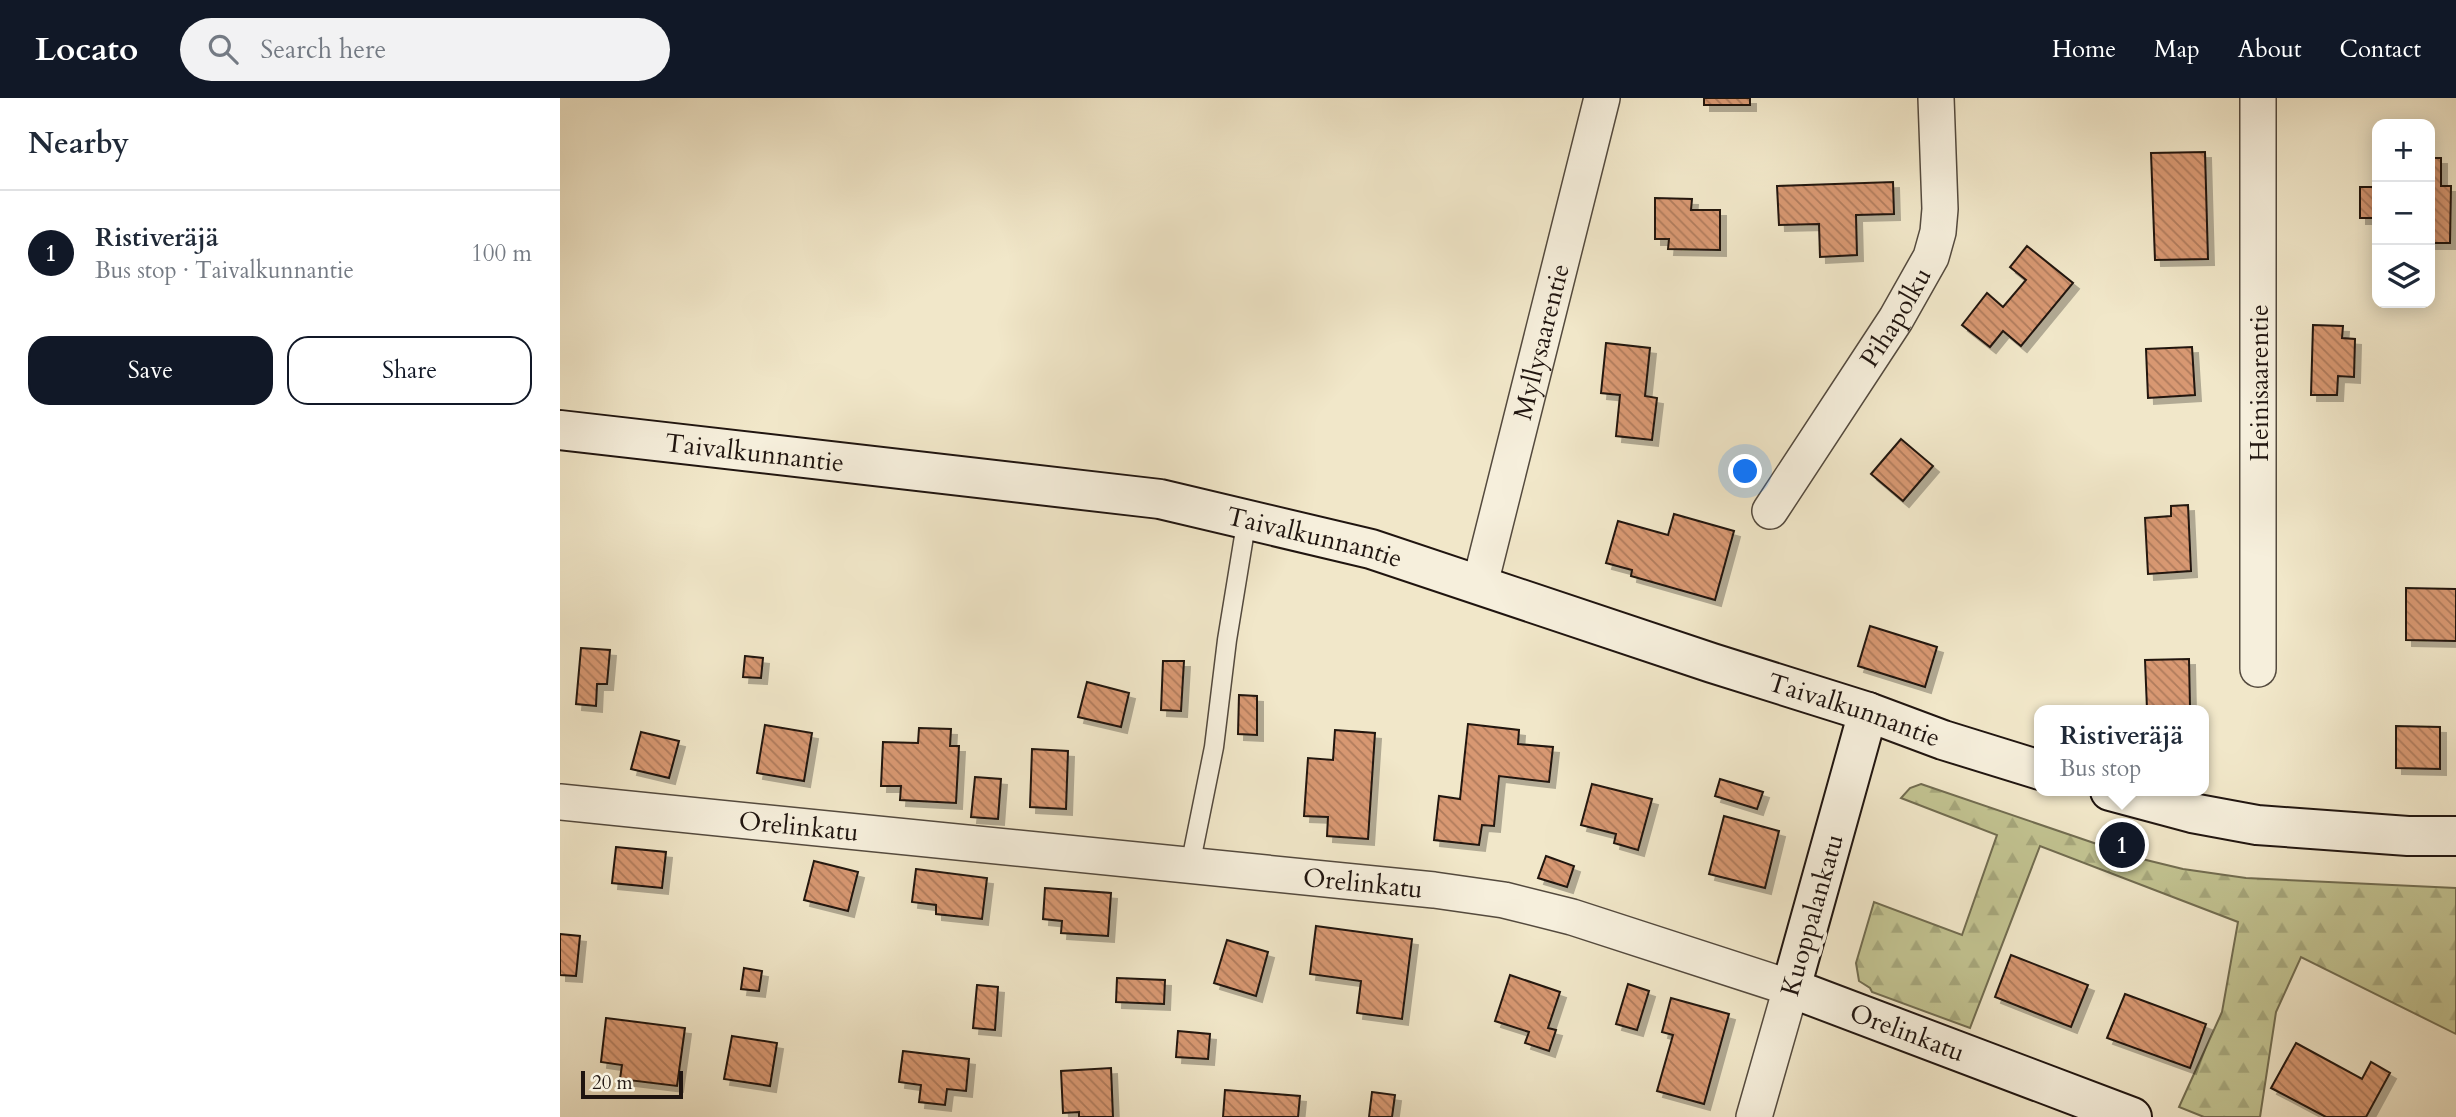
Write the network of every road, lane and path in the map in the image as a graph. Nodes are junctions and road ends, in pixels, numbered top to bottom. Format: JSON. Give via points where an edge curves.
{"nodes":[{"id":1,"x":1602,"y":98,"type":"edge"},
{"id":2,"x":1936,"y":98,"type":"edge"},
{"id":3,"x":2258,"y":98,"type":"edge"},
{"id":4,"x":560,"y":430,"type":"edge"},
{"id":5,"x":1770,"y":511,"type":"dead end"},
{"id":6,"x":1247,"y":518,"type":"junction"},
{"id":7,"x":1480,"y":584,"type":"junction"},
{"id":8,"x":2259,"y":669,"type":"dead end"},
{"id":9,"x":1868,"y":712,"type":"junction"},
{"id":10,"x":2034,"y":768,"type":"edge"},
{"id":11,"x":2129,"y":796,"type":"edge"},
{"id":12,"x":560,"y":802,"type":"edge"},
{"id":13,"x":2456,"y":836,"type":"edge"},
{"id":14,"x":1190,"y":866,"type":"junction"},
{"id":15,"x":1791,"y":988,"type":"junction"},
{"id":16,"x":1754,"y":1117,"type":"edge"},
{"id":17,"x":2132,"y":1117,"type":"edge"}],
"edges":[{"from":1,"to":7,"type":"street","name":"Myllysaarentie"},
{"from":2,"to":5,"type":"street","name":"Pihapolku","via":[[1940,209],[1931,257],[1896,319]]},
{"from":3,"to":8,"type":"street","name":"Heinisaarentie"},
{"from":4,"to":6,"type":"street","name":"Taivalkunnantie","via":[[1160,499]]},
{"from":6,"to":7,"type":"street","name":"Taivalkunnantie","via":[[1371,549]]},
{"from":6,"to":14,"type":"lane","via":[[1214,747]]},
{"from":7,"to":9,"type":"street","name":"Taivalkunnantie"},
{"from":9,"to":10,"type":"street","name":"Taivalkunnantie"},
{"from":9,"to":15,"type":"street","name":"Kuoppalankatu"},
{"from":11,"to":13,"type":"street","via":[[2257,825]]},
{"from":12,"to":14,"type":"street","name":"Orelinkatu"},
{"from":14,"to":15,"type":"street","name":"Orelinkatu","via":[[1504,900],[1572,917]]},
{"from":15,"to":16,"type":"street","name":"Kuoppalankatu"},
{"from":15,"to":17,"type":"street","name":"Orelinkatu"}]}
